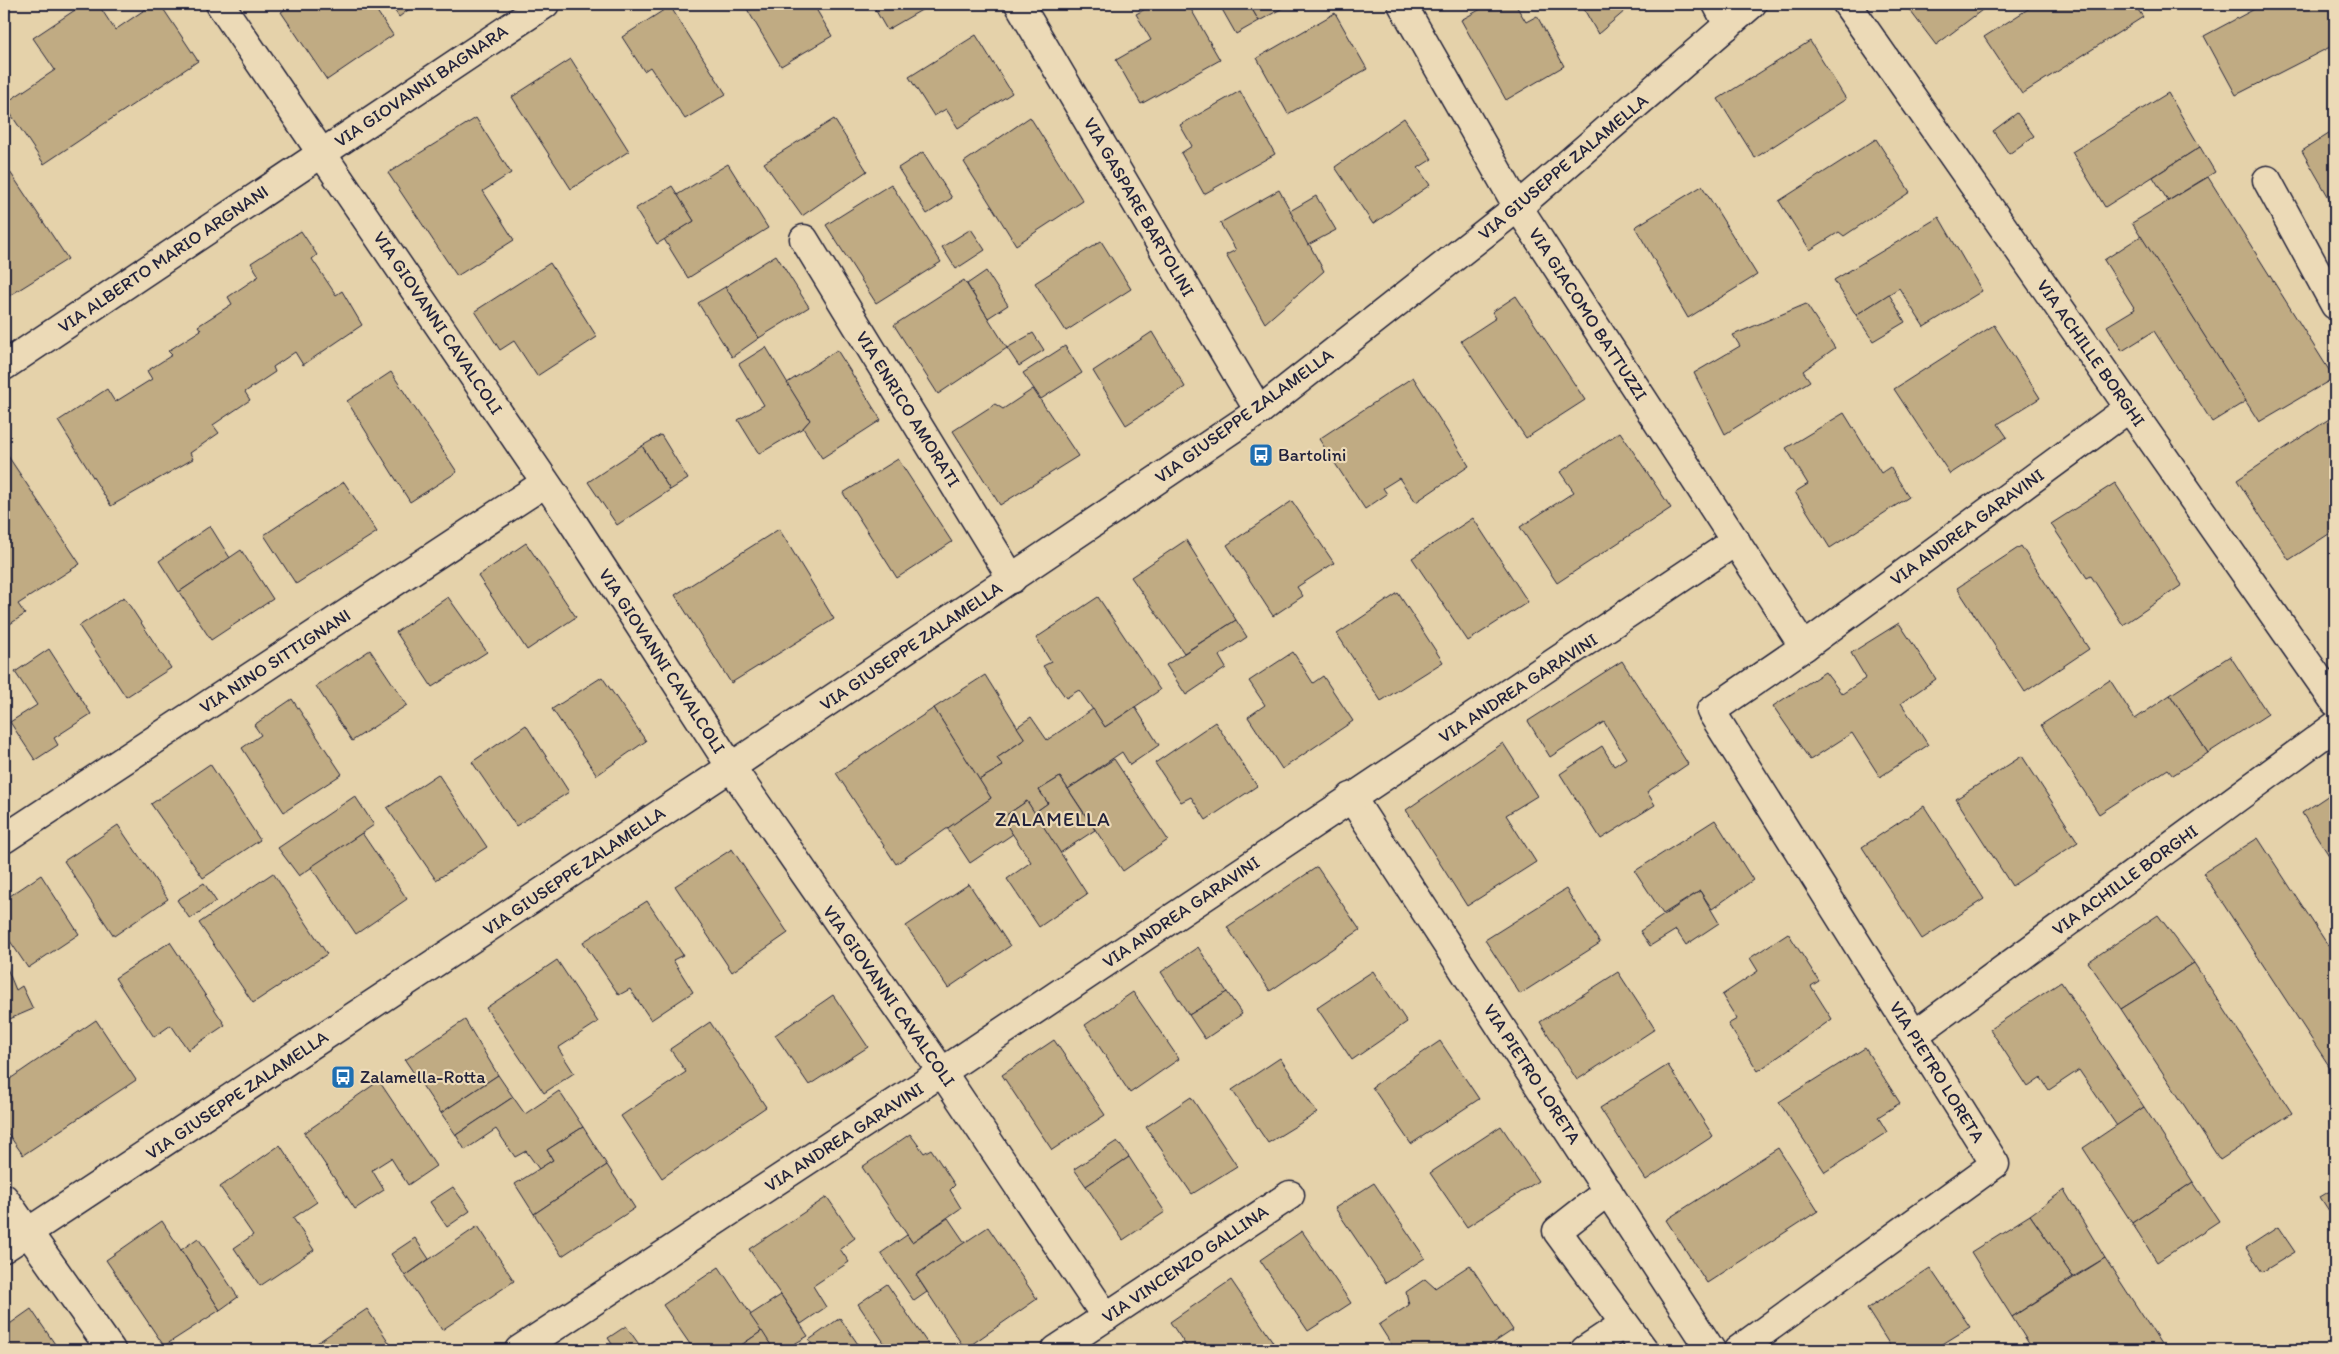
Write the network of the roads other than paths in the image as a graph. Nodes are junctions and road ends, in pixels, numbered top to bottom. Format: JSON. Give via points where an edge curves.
{"nodes":[{"id":1,"x":220,"y":4,"type":"edge"},
{"id":2,"x":545,"y":4,"type":"edge"},
{"id":3,"x":1019,"y":4,"type":"edge"},
{"id":4,"x":1402,"y":4,"type":"edge"},
{"id":5,"x":1752,"y":4,"type":"edge"},
{"id":6,"x":1847,"y":4,"type":"edge"},
{"id":7,"x":1722,"y":14,"type":"edge"},
{"id":8,"x":323,"y":152,"type":"junction"},
{"id":9,"x":2268,"y":180,"type":"dead end"},
{"id":10,"x":1518,"y":207,"type":"junction"},
{"id":11,"x":804,"y":239,"type":"dead end"},
{"id":12,"x":2335,"y":305,"type":"edge"},
{"id":13,"x":4,"y":366,"type":"edge"},
{"id":14,"x":2129,"y":408,"type":"junction"},
{"id":15,"x":1259,"y":411,"type":"junction"},
{"id":16,"x":546,"y":483,"type":"junction"},
{"id":17,"x":1736,"y":541,"type":"junction"},
{"id":18,"x":1012,"y":579,"type":"junction"},
{"id":19,"x":1804,"y":647,"type":"junction"},
{"id":20,"x":2335,"y":702,"type":"edge"},
{"id":21,"x":1712,"y":711,"type":"joint"},
{"id":22,"x":2335,"y":726,"type":"edge"},
{"id":23,"x":731,"y":767,"type":"junction"},
{"id":24,"x":1352,"y":797,"type":"junction"},
{"id":25,"x":4,"y":839,"type":"edge"},
{"id":26,"x":1914,"y":1035,"type":"junction"},
{"id":27,"x":942,"y":1072,"type":"junction"},
{"id":28,"x":1608,"y":1191,"type":"junction"},
{"id":29,"x":1290,"y":1195,"type":"dead end"},
{"id":30,"x":4,"y":1198,"type":"edge"},
{"id":31,"x":29,"y":1233,"type":"junction"},
{"id":32,"x":4,"y":1248,"type":"edge"},
{"id":33,"x":1106,"y":1317,"type":"junction"},
{"id":34,"x":1624,"y":1324,"type":"junction"},
{"id":35,"x":111,"y":1350,"type":"edge"},
{"id":36,"x":519,"y":1350,"type":"edge"},
{"id":37,"x":1056,"y":1350,"type":"edge"},
{"id":38,"x":1585,"y":1350,"type":"edge"},
{"id":39,"x":1644,"y":1350,"type":"edge"},
{"id":40,"x":1711,"y":1350,"type":"edge"},
{"id":41,"x":1738,"y":1350,"type":"edge"}],
"edges":[{"from":1,"to":8,"type":"street","name":"VIA GIOVANNI CAVALCOLI"},
{"from":2,"to":8,"type":"street","name":"VIA GIOVANNI BAGNARA"},
{"from":3,"to":15,"type":"street","name":"VIA GASPARE BARTOLINI"},
{"from":4,"to":10,"type":"street","name":"VIA GIACOMO BATTUZZI"},
{"from":5,"to":7,"type":"street","name":"VIA GIUSEPPE ZALAMELLA"},
{"from":6,"to":14,"type":"street","name":"VIA ACHILLE BORGHI"},
{"from":7,"to":10,"type":"street","name":"VIA GIUSEPPE ZALAMELLA"},
{"from":8,"to":13,"type":"street","name":"VIA ALBERTO MARIO ARGNANI"},
{"from":8,"to":16,"type":"street","name":"VIA GIOVANNI CAVALCOLI"},
{"from":9,"to":12,"type":"street"},
{"from":10,"to":15,"type":"street","name":"VIA GIUSEPPE ZALAMELLA"},
{"from":10,"to":17,"type":"street","name":"VIA GIACOMO BATTUZZI"},
{"from":11,"to":18,"type":"street","name":"VIA ENRICO AMORATI"},
{"from":14,"to":19,"type":"street","name":"VIA ANDREA GARAVINI"},
{"from":14,"to":20,"type":"street","name":"VIA ACHILLE BORGHI"},
{"from":15,"to":18,"type":"street","name":"VIA GIUSEPPE ZALAMELLA"},
{"from":16,"to":23,"type":"street","name":"VIA GIOVANNI CAVALCOLI"},
{"from":16,"to":25,"type":"street","name":"VIA NINO SITTIGNANI"},
{"from":17,"to":19,"type":"street"},
{"from":17,"to":24,"type":"street","name":"VIA ANDREA GARAVINI"},
{"from":18,"to":23,"type":"street","name":"VIA GIUSEPPE ZALAMELLA"},
{"from":19,"to":21,"type":"street","name":"VIA ANDREA GARAVINI"},
{"from":21,"to":26,"type":"street","name":"VIA PIETRO LORETA"},
{"from":22,"to":26,"type":"street","name":"VIA ACHILLE BORGHI"},
{"from":23,"to":27,"type":"street","name":"VIA GIOVANNI CAVALCOLI"},
{"from":23,"to":31,"type":"street","name":"VIA GIUSEPPE ZALAMELLA"},
{"from":24,"to":27,"type":"street","name":"VIA ANDREA GARAVINI"},
{"from":24,"to":28,"type":"street","name":"VIA PIETRO LORETA"},
{"from":26,"to":41,"type":"street","name":"VIA PIETRO LORETA","via":[[1995,1164]]},
{"from":27,"to":33,"type":"street","name":"VIA GIOVANNI CAVALCOLI"},
{"from":27,"to":36,"type":"street","name":"VIA ANDREA GARAVINI"},
{"from":28,"to":34,"type":"street","via":[[1557,1231]]},
{"from":28,"to":40,"type":"street","name":"VIA PIETRO LORETA"},
{"from":29,"to":33,"type":"street","name":"VIA VINCENZO GALLINA"},
{"from":30,"to":31,"type":"street"},
{"from":31,"to":32,"type":"street","name":"VIA GIUSEPPE ZALAMELLA"},
{"from":31,"to":35,"type":"street"},
{"from":33,"to":37,"type":"street","name":"VIA VINCENZO GALLINA"},
{"from":34,"to":38,"type":"street"},
{"from":34,"to":39,"type":"street"}]}
